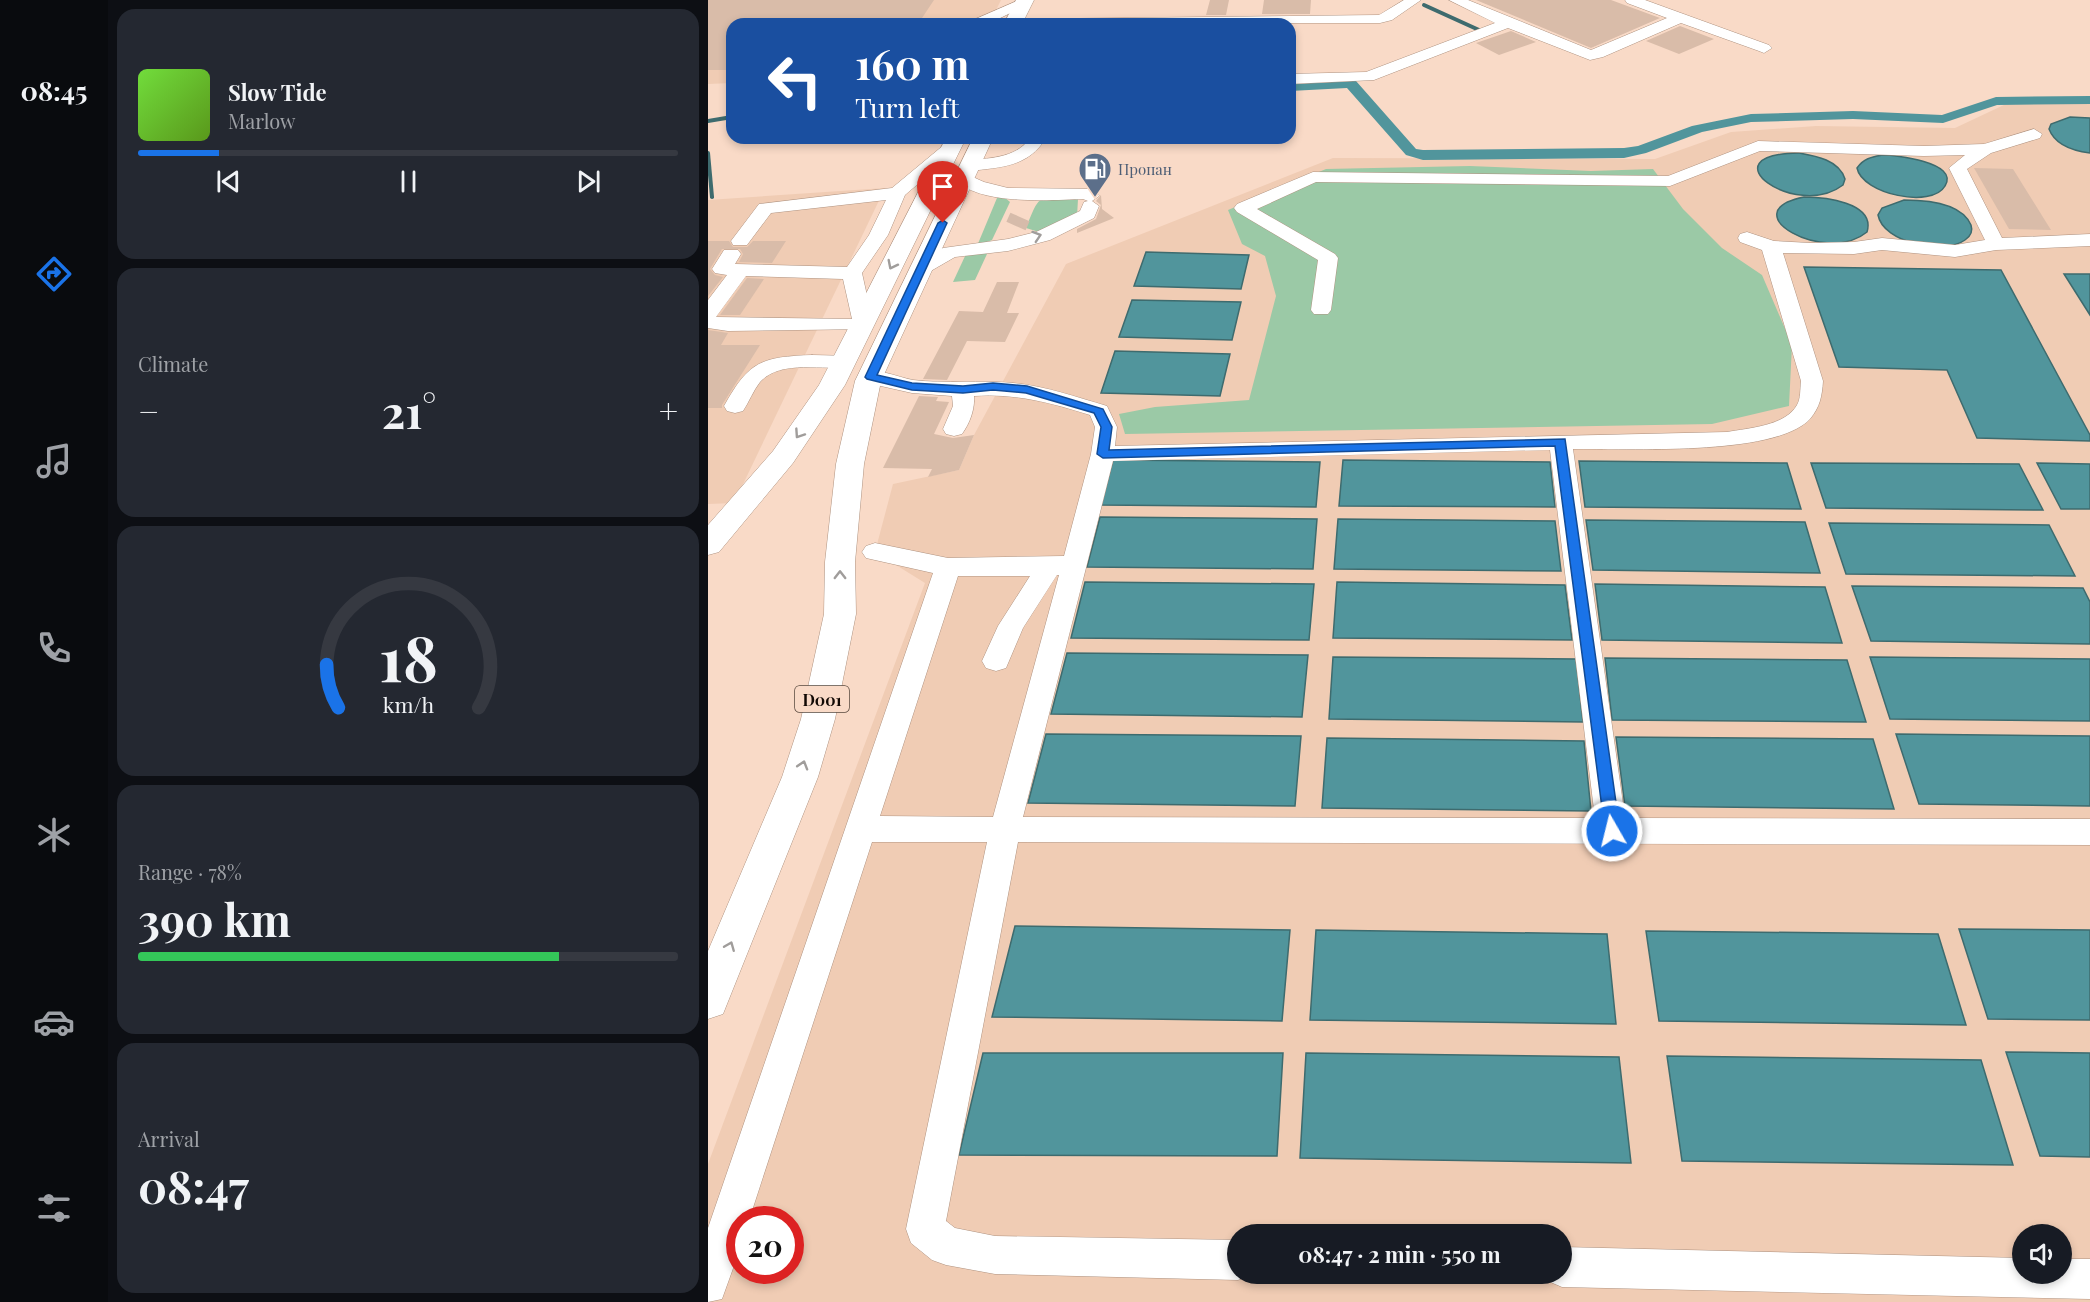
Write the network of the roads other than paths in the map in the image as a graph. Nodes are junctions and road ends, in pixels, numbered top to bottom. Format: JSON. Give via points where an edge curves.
{"nodes":[{"id":1,"x":1414,"y":0,"type":"edge"},
{"id":2,"x":1632,"y":0,"type":"edge"},
{"id":3,"x":1025,"y":1,"type":"edge"},
{"id":4,"x":1450,"y":4,"type":"edge"},
{"id":5,"x":1297,"y":5,"type":"dead end"},
{"id":6,"x":1041,"y":16,"type":"edge"},
{"id":7,"x":989,"y":18,"type":"edge"},
{"id":8,"x":1016,"y":18,"type":"edge"},
{"id":9,"x":1267,"y":18,"type":"edge"},
{"id":10,"x":1296,"y":18,"type":"edge"},
{"id":11,"x":1679,"y":18,"type":"junction"},
{"id":12,"x":1508,"y":23,"type":"junction"},
{"id":13,"x":1490,"y":29,"type":"junction"},
{"id":14,"x":1764,"y":48,"type":"dead end"},
{"id":15,"x":1296,"y":79,"type":"edge"},
{"id":16,"x":2034,"y":134,"type":"dead end"},
{"id":17,"x":953,"y":144,"type":"edge"},
{"id":18,"x":954,"y":144,"type":"edge"},
{"id":19,"x":980,"y":144,"type":"edge"},
{"id":20,"x":1034,"y":144,"type":"edge"},
{"id":21,"x":1985,"y":149,"type":"junction"},
{"id":22,"x":967,"y":172,"type":"junction"},
{"id":23,"x":897,"y":193,"type":"junction"},
{"id":24,"x":1024,"y":210,"type":"junction"},
{"id":25,"x":914,"y":223,"type":"junction"},
{"id":26,"x":943,"y":223,"type":"junction"},
{"id":27,"x":1747,"y":238,"type":"dead end"},
{"id":28,"x":2090,"y":240,"type":"edge"},
{"id":29,"x":1996,"y":244,"type":"junction"},
{"id":30,"x":1008,"y":245,"type":"junction"},
{"id":31,"x":1771,"y":247,"type":"junction"},
{"id":32,"x":737,"y":254,"type":"junction"},
{"id":33,"x":922,"y":268,"type":"junction"},
{"id":34,"x":852,"y":273,"type":"junction"},
{"id":35,"x":1321,"y":310,"type":"dead end"},
{"id":36,"x":708,"y":314,"type":"edge"},
{"id":37,"x":708,"y":322,"type":"edge"},
{"id":38,"x":863,"y":324,"type":"junction"},
{"id":39,"x":854,"y":376,"type":"junction"},
{"id":40,"x":963,"y":390,"type":"junction"},
{"id":41,"x":735,"y":406,"type":"dead end"},
{"id":42,"x":954,"y":429,"type":"dead end"},
{"id":43,"x":1560,"y":442,"type":"junction"},
{"id":44,"x":1103,"y":454,"type":"junction"},
{"id":45,"x":710,"y":539,"type":"edge"},
{"id":46,"x":875,"y":552,"type":"dead end"},
{"id":47,"x":1062,"y":565,"type":"junction"},
{"id":48,"x":948,"y":567,"type":"junction"},
{"id":49,"x":996,"y":661,"type":"dead end"},
{"id":50,"x":862,"y":829,"type":"junction"},
{"id":51,"x":1005,"y":829,"type":"junction"},
{"id":52,"x":1612,"y":831,"type":"junction"},
{"id":53,"x":2090,"y":832,"type":"edge"},
{"id":54,"x":708,"y":1000,"type":"edge"},
{"id":55,"x":1227,"y":1260,"type":"edge"},
{"id":56,"x":1572,"y":1267,"type":"edge"},
{"id":57,"x":2090,"y":1278,"type":"edge"},
{"id":58,"x":708,"y":1285,"type":"edge"}],
"edges":[{"from":1,"to":10,"type":"lane","via":[[1380,19]]},
{"from":2,"to":11,"type":"lane"},
{"from":3,"to":7,"type":"lane"},
{"from":3,"to":8,"type":"highway"},
{"from":4,"to":12,"type":"lane"},
{"from":4,"to":13,"type":"lane"},
{"from":5,"to":6,"type":"lane"},
{"from":6,"to":9,"type":"lane"},
{"from":11,"to":12,"type":"lane","via":[[1590,55]]},
{"from":11,"to":14,"type":"lane"},
{"from":12,"to":13,"type":"lane"},
{"from":13,"to":15,"type":"lane","via":[[1368,77]]},
{"from":16,"to":21,"type":"lane"},
{"from":17,"to":23,"type":"lane"},
{"from":18,"to":25,"type":"highway","number":"D001"},
{"from":19,"to":22,"type":"highway","number":"D001"},
{"from":20,"to":22,"type":"lane","via":[[1014,159]]},
{"from":21,"to":29,"type":"lane","via":[[1958,168]]},
{"from":21,"to":35,"type":"lane","via":[[1758,146],[1671,181],[1313,177],[1243,208],[1328,258]]},
{"from":22,"to":24,"type":"lane","via":[[977,186]]},
{"from":22,"to":26,"type":"highway","number":"D001"},
{"from":23,"to":32,"type":"lane","via":[[765,208]]},
{"from":23,"to":34,"type":"lane","via":[[866,257]]},
{"from":24,"to":30,"type":"lane"},
{"from":30,"to":24,"type":"lane","one_way":true,"via":[[1043,236],[1088,214],[1089,193]]},
{"from":25,"to":26,"type":"highway"},
{"from":25,"to":38,"type":"highway","number":"D001","one_way":true},
{"from":26,"to":33,"type":"highway","number":"D001"},
{"from":27,"to":31,"type":"lane"},
{"from":28,"to":29,"type":"lane"},
{"from":29,"to":31,"type":"lane","via":[[1955,251],[1882,244],[1854,248]]},
{"from":30,"to":33,"type":"lane","via":[[950,252]]},
{"from":31,"to":43,"type":"lane","via":[[1812,381],[1809,404],[1797,419],[1768,431],[1727,439]]},
{"from":32,"to":34,"type":"lane"},
{"from":32,"to":36,"type":"lane"},
{"from":33,"to":39,"type":"highway","number":"D001"},
{"from":34,"to":38,"type":"lane"},
{"from":37,"to":38,"type":"lane"},
{"from":38,"to":39,"type":"highway","number":"D001"},
{"from":39,"to":40,"type":"lane"},
{"from":39,"to":41,"type":"lane","via":[[772,366],[758,372]]},
{"from":39,"to":45,"type":"highway","number":"D001","one_way":true},
{"from":54,"to":39,"type":"highway","number":"D001","one_way":true,"via":[[800,777],[818,719],[840,614],[840,562]]},
{"from":40,"to":42,"type":"lane","via":[[963,406]]},
{"from":40,"to":44,"type":"lane","via":[[1027,389],[1099,411],[1106,427]]},
{"from":43,"to":44,"type":"lane"},
{"from":43,"to":52,"type":"lane"},
{"from":44,"to":47,"type":"lane"},
{"from":46,"to":48,"type":"lane"},
{"from":47,"to":48,"type":"lane"},
{"from":47,"to":49,"type":"lane","via":[[1011,626]]},
{"from":47,"to":51,"type":"lane"},
{"from":48,"to":50,"type":"lane"},
{"from":50,"to":51,"type":"lane"},
{"from":50,"to":58,"type":"lane"},
{"from":51,"to":52,"type":"lane"},
{"from":51,"to":55,"type":"lane","via":[[925,1229],[946,1246],[995,1255]]},
{"from":52,"to":53,"type":"lane"},
{"from":56,"to":57,"type":"lane"}]}
